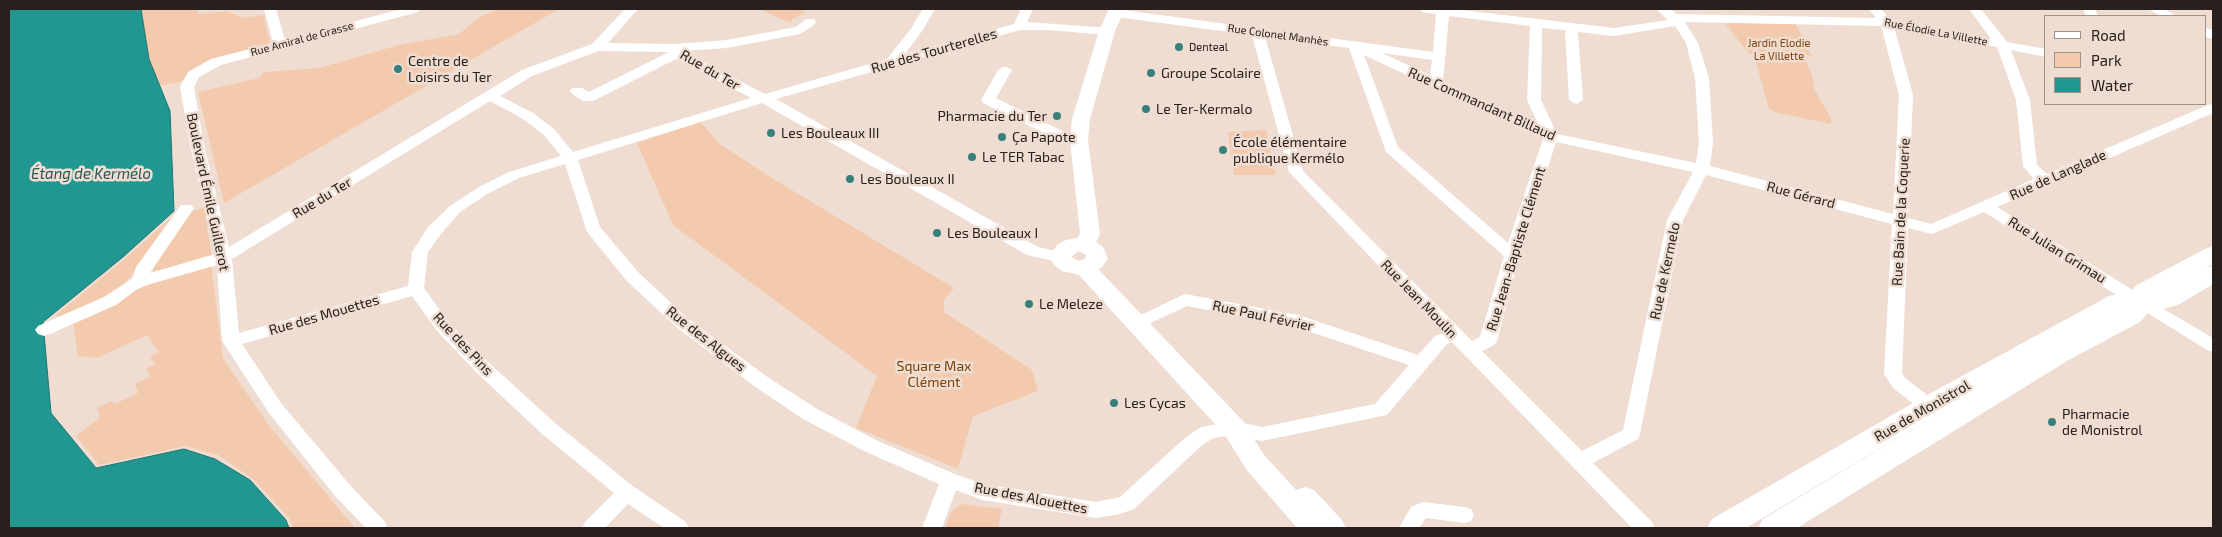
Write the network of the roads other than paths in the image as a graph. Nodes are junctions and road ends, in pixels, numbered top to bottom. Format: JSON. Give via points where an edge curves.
{"nodes":[{"id":1,"x":270,"y":9,"type":"edge"},
{"id":2,"x":414,"y":9,"type":"edge"},
{"id":3,"x":632,"y":9,"type":"edge"},
{"id":4,"x":929,"y":9,"type":"edge"},
{"id":5,"x":1027,"y":9,"type":"edge"},
{"id":6,"x":1426,"y":9,"type":"edge"},
{"id":7,"x":1662,"y":9,"type":"edge"},
{"id":8,"x":1875,"y":9,"type":"edge"},
{"id":9,"x":1975,"y":9,"type":"edge"},
{"id":10,"x":2154,"y":9,"type":"edge"},
{"id":11,"x":1445,"y":10,"type":"edge"},
{"id":12,"x":1116,"y":11,"type":"edge"},
{"id":13,"x":390,"y":12,"type":"edge"},
{"id":14,"x":1506,"y":14,"type":"edge"},
{"id":15,"x":2169,"y":15,"type":"edge"},
{"id":16,"x":1677,"y":20,"type":"junction"},
{"id":17,"x":810,"y":22,"type":"dead end"},
{"id":18,"x":1886,"y":22,"type":"junction"},
{"id":19,"x":1536,"y":23,"type":"junction"},
{"id":20,"x":1019,"y":26,"type":"junction"},
{"id":21,"x":1571,"y":27,"type":"junction"},
{"id":22,"x":916,"y":31,"type":"junction"},
{"id":23,"x":1107,"y":31,"type":"junction"},
{"id":24,"x":1257,"y":32,"type":"junction"},
{"id":25,"x":280,"y":44,"type":"junction"},
{"id":26,"x":2002,"y":44,"type":"junction"},
{"id":27,"x":1354,"y":45,"type":"junction"},
{"id":28,"x":597,"y":47,"type":"junction"},
{"id":29,"x":934,"y":50,"type":"junction"},
{"id":30,"x":676,"y":51,"type":"junction"},
{"id":31,"x":2044,"y":53,"type":"edge"},
{"id":32,"x":1440,"y":56,"type":"junction"},
{"id":33,"x":892,"y":62,"type":"junction"},
{"id":34,"x":1005,"y":70,"type":"dead end"},
{"id":35,"x":193,"y":75,"type":"joint"},
{"id":36,"x":1436,"y":84,"type":"junction"},
{"id":37,"x":577,"y":91,"type":"dead end"},
{"id":38,"x":490,"y":96,"type":"junction"},
{"id":39,"x":764,"y":99,"type":"junction"},
{"id":40,"x":1576,"y":100,"type":"dead end"},
{"id":41,"x":2209,"y":108,"type":"edge"},
{"id":42,"x":1551,"y":137,"type":"junction"},
{"id":43,"x":1079,"y":140,"type":"junction"},
{"id":44,"x":570,"y":158,"type":"junction"},
{"id":45,"x":1702,"y":169,"type":"junction"},
{"id":46,"x":2045,"y":180,"type":"junction"},
{"id":47,"x":1986,"y":207,"type":"junction"},
{"id":48,"x":186,"y":208,"type":"dead end"},
{"id":49,"x":1901,"y":221,"type":"junction"},
{"id":50,"x":1084,"y":244,"type":"junction"},
{"id":51,"x":2213,"y":254,"type":"edge"},
{"id":52,"x":1512,"y":256,"type":"junction"},
{"id":53,"x":224,"y":257,"type":"junction"},
{"id":54,"x":1060,"y":257,"type":"junction"},
{"id":55,"x":1085,"y":268,"type":"junction"},
{"id":56,"x":2213,"y":274,"type":"edge"},
{"id":57,"x":141,"y":282,"type":"junction"},
{"id":58,"x":416,"y":289,"type":"junction"},
{"id":59,"x":2141,"y":302,"type":"junction"},
{"id":60,"x":1136,"y":324,"type":"junction"},
{"id":61,"x":44,"y":330,"type":"dead end"},
{"id":62,"x":1454,"y":335,"type":"junction"},
{"id":63,"x":231,"y":341,"type":"junction"},
{"id":64,"x":2213,"y":346,"type":"edge"},
{"id":65,"x":1469,"y":349,"type":"junction"},
{"id":66,"x":1420,"y":362,"type":"junction"},
{"id":67,"x":1929,"y":406,"type":"junction"},
{"id":68,"x":1237,"y":432,"type":"junction"},
{"id":69,"x":1580,"y":461,"type":"junction"},
{"id":70,"x":950,"y":480,"type":"junction"},
{"id":71,"x":627,"y":493,"type":"junction"},
{"id":72,"x":1464,"y":515,"type":"dead end"},
{"id":73,"x":378,"y":528,"type":"edge"},
{"id":74,"x":592,"y":528,"type":"edge"},
{"id":75,"x":679,"y":528,"type":"edge"},
{"id":76,"x":932,"y":528,"type":"edge"},
{"id":77,"x":1313,"y":528,"type":"edge"},
{"id":78,"x":1334,"y":528,"type":"edge"},
{"id":79,"x":1409,"y":528,"type":"edge"},
{"id":80,"x":1645,"y":528,"type":"edge"},
{"id":81,"x":1722,"y":528,"type":"edge"},
{"id":82,"x":1773,"y":528,"type":"edge"}],
"edges":[{"from":1,"to":25,"type":"street"},
{"from":2,"to":13,"type":"street","name":"Rue Amiral de Grasse"},
{"from":3,"to":28,"type":"street"},
{"from":4,"to":22,"type":"street"},
{"from":5,"to":20,"type":"street"},
{"from":6,"to":11,"type":"street","name":"Rue Élodie La Villette"},
{"from":7,"to":16,"type":"street","name":"Rue de Kermelo"},
{"from":8,"to":18,"type":"street","name":"Rue Bain de la Coquerie"},
{"from":9,"to":26,"type":"street"},
{"from":10,"to":15,"type":"street"},
{"from":11,"to":14,"type":"street","name":"Rue Élodie La Villette"},
{"from":11,"to":32,"type":"street"},
{"from":12,"to":23,"type":"street"},
{"from":12,"to":24,"type":"street","name":"Rue Colonel Manhès"},
{"from":13,"to":25,"type":"street","name":"Rue Amiral de Grasse"},
{"from":14,"to":19,"type":"street","name":"Rue Élodie La Villette"},
{"from":16,"to":18,"type":"street","name":"Rue Élodie La Villette"},
{"from":16,"to":21,"type":"street","name":"Rue Élodie La Villette","via":[[1614,32]]},
{"from":16,"to":45,"type":"street","name":"Rue de Kermelo","via":[[1692,43],[1702,78],[1706,143]]},
{"from":17,"to":30,"type":"street","via":[[800,30]]},
{"from":18,"to":26,"type":"street","name":"Rue Élodie La Villette"},
{"from":18,"to":49,"type":"street","name":"Rue Bain de la Coquerie","via":[[1906,95]]},
{"from":19,"to":21,"type":"street","name":"Rue Élodie La Villette"},
{"from":19,"to":42,"type":"street","via":[[1534,100]]},
{"from":20,"to":23,"type":"street","name":"Rue des Tourterelles"},
{"from":20,"to":29,"type":"street","name":"Rue des Tourterelles"},
{"from":21,"to":40,"type":"street"},
{"from":22,"to":29,"type":"street"},
{"from":22,"to":33,"type":"street"},
{"from":23,"to":43,"type":"street","via":[[1087,93]]},
{"from":24,"to":27,"type":"street","name":"Rue Colonel Manhès"},
{"from":24,"to":62,"type":"street","name":"Rue Jean Moulin","via":[[1296,172]]},
{"from":25,"to":35,"type":"street","name":"Rue Amiral de Grasse","via":[[216,62]]},
{"from":26,"to":31,"type":"street","name":"Rue Élodie La Villette"},
{"from":26,"to":46,"type":"street","via":[[2023,100],[2030,166]]},
{"from":27,"to":32,"type":"street","name":"Rue Colonel Manhès"},
{"from":27,"to":36,"type":"street","name":"Rue Commandant Billaud"},
{"from":27,"to":52,"type":"street","via":[[1391,149]]},
{"from":28,"to":30,"type":"street","name":"Rue du Ter"},
{"from":28,"to":38,"type":"street","name":"Rue du Ter","via":[[527,73]]},
{"from":29,"to":33,"type":"street","name":"Rue des Tourterelles"},
{"from":30,"to":37,"type":"street","via":[[588,98]]},
{"from":30,"to":39,"type":"street","name":"Rue du Ter"},
{"from":32,"to":36,"type":"street"},
{"from":33,"to":39,"type":"street","name":"Rue des Tourterelles"},
{"from":34,"to":43,"type":"street","via":[[988,100],[1059,135]]},
{"from":35,"to":53,"type":"street","name":"Boulevard Émile Guillerot","via":[[187,87],[190,109]]},
{"from":36,"to":42,"type":"street","name":"Rue Commandant Billaud"},
{"from":38,"to":44,"type":"street","name":"Rue des Algues","via":[[528,116],[549,132]]},
{"from":38,"to":53,"type":"street","name":"Rue du Ter"},
{"from":39,"to":44,"type":"street"},
{"from":39,"to":54,"type":"street","name":"Rue du Ter","via":[[1004,236],[1033,251]]},
{"from":41,"to":46,"type":"street","name":"Rue de Langlade"},
{"from":42,"to":45,"type":"street","name":"Rue Commandant Billaud"},
{"from":42,"to":52,"type":"street","name":"Rue Jean-Baptiste Clément"},
{"from":43,"to":50,"type":"street","via":[[1090,234]]},
{"from":44,"to":58,"type":"street","via":[[514,176],[455,209],[420,252]]},
{"from":44,"to":70,"type":"street","name":"Rue des Algues","via":[[593,228],[632,276],[681,322],[760,382],[810,414],[871,446]]},
{"from":45,"to":49,"type":"street","name":"Rue Gérard"},
{"from":45,"to":69,"type":"street","name":"Rue de Kermelo","via":[[1676,220],[1631,434]]},
{"from":46,"to":47,"type":"street","name":"Rue de Langlade"},
{"from":47,"to":49,"type":"street","name":"Rue de Langlade","via":[[1932,229]]},
{"from":47,"to":59,"type":"street","name":"Rue Julian Grimau"},
{"from":48,"to":57,"type":"street","via":[[142,271]]},
{"from":49,"to":67,"type":"street","name":"Rue Bain de la Coquerie","via":[[1893,374],[1899,383]]},
{"from":50,"to":54,"type":"street","via":[[1068,247]]},
{"from":50,"to":55,"type":"street","via":[[1094,248],[1098,256]]},
{"from":51,"to":59,"type":"main road","name":"Rue de Monistrol","via":[[2144,292]]},
{"from":52,"to":65,"type":"street","name":"Rue Jean-Baptiste Clément","via":[[1488,341]]},
{"from":53,"to":57,"type":"street","name":"Rue du Ter"},
{"from":53,"to":63,"type":"street","name":"Boulevard Émile Guillerot"},
{"from":54,"to":55,"type":"street","via":[[1069,266]]},
{"from":55,"to":60,"type":"street"},
{"from":56,"to":59,"type":"main road","name":"Rue de Monistrol","via":[[2169,299]]},
{"from":57,"to":61,"type":"street","name":"Rue du Ter","via":[[110,301]]},
{"from":58,"to":63,"type":"street","name":"Rue des Mouettes"},
{"from":58,"to":71,"type":"street","name":"Rue des Pins","via":[[444,328],[482,366],[548,428]]},
{"from":59,"to":64,"type":"street","name":"Rue Julian Grimau"},
{"from":59,"to":67,"type":"main road","name":"Rue de Monistrol","via":[[2112,305]]},
{"from":59,"to":82,"type":"main road","name":"Rue de Monistrol","via":[[2131,316],[2058,354]]},
{"from":60,"to":66,"type":"street","name":"Rue Paul Février","via":[[1185,300],[1298,321]]},
{"from":60,"to":68,"type":"street"},
{"from":62,"to":65,"type":"street","name":"Rue Jean Moulin"},
{"from":62,"to":66,"type":"street","via":[[1441,340]]},
{"from":63,"to":73,"type":"street","name":"Boulevard Émile Guillerot","via":[[275,408],[342,490]]},
{"from":65,"to":69,"type":"street","name":"Rue Jean Moulin"},
{"from":66,"to":68,"type":"street","via":[[1381,410],[1262,434]]},
{"from":67,"to":81,"type":"main road","name":"Rue de Monistrol"},
{"from":68,"to":70,"type":"street","name":"Rue des Alouettes","via":[[1208,432],[1127,503],[1113,508],[1096,510],[982,492]]},
{"from":68,"to":77,"type":"street","via":[[1255,462]]},
{"from":68,"to":78,"type":"street","via":[[1266,455]]},
{"from":69,"to":80,"type":"street","name":"Rue Jean Moulin"},
{"from":70,"to":76,"type":"street"},
{"from":71,"to":74,"type":"street"},
{"from":71,"to":75,"type":"street","name":"Rue des Pins"},
{"from":72,"to":79,"type":"street","via":[[1423,510]]}]}
